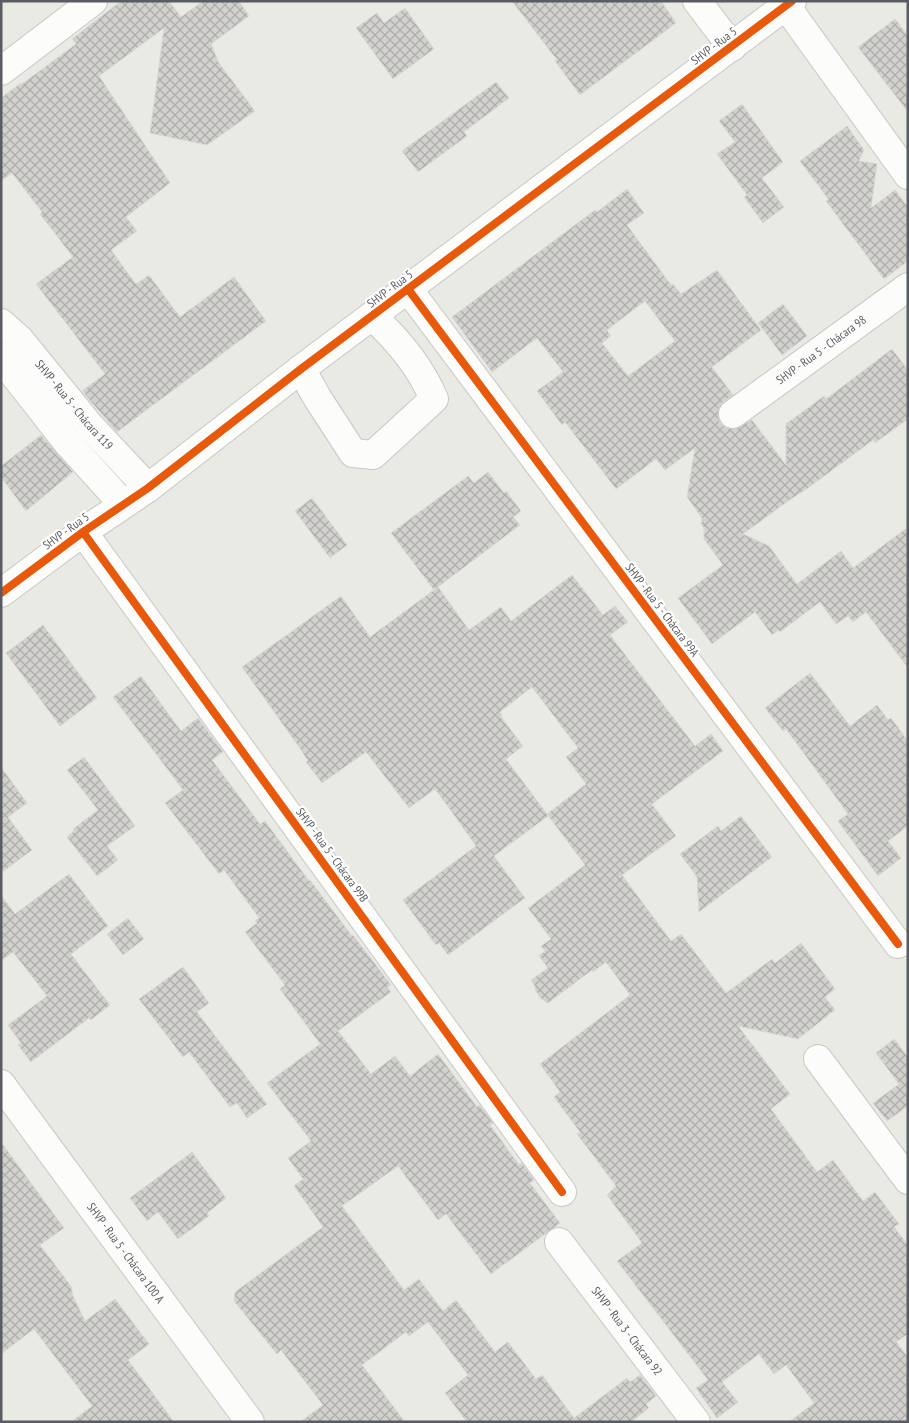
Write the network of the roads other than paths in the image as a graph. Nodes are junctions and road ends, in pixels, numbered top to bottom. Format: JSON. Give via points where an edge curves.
{"nodes":[{"id":1,"x":93,"y":1,"type":"edge"},
{"id":2,"x":697,"y":1,"type":"edge"},
{"id":3,"x":789,"y":4,"type":"edge"},
{"id":4,"x":732,"y":47,"type":"junction"},
{"id":5,"x":1,"y":71,"type":"edge"},
{"id":6,"x":908,"y":176,"type":"edge"},
{"id":7,"x":908,"y":287,"type":"edge"},
{"id":8,"x":408,"y":289,"type":"junction"},
{"id":9,"x":372,"y":316,"type":"junction"},
{"id":10,"x":5,"y":335,"type":"edge"},
{"id":11,"x":1,"y":358,"type":"edge"},
{"id":12,"x":301,"y":369,"type":"junction"},
{"id":13,"x":733,"y":414,"type":"dead end"},
{"id":14,"x":148,"y":488,"type":"junction"},
{"id":15,"x":123,"y":504,"type":"junction"},
{"id":16,"x":84,"y":532,"type":"junction"},
{"id":17,"x":1,"y":593,"type":"edge"},
{"id":18,"x":898,"y":944,"type":"dead end"},
{"id":19,"x":818,"y":1059,"type":"dead end"},
{"id":20,"x":1,"y":1084,"type":"edge"},
{"id":21,"x":908,"y":1180,"type":"edge"},
{"id":22,"x":562,"y":1192,"type":"dead end"},
{"id":23,"x":559,"y":1242,"type":"dead end"},
{"id":24,"x":250,"y":1422,"type":"edge"},
{"id":25,"x":696,"y":1422,"type":"edge"}],
"edges":[{"from":1,"to":5,"type":"street"},
{"from":2,"to":4,"type":"street"},
{"from":3,"to":4,"type":"street","name":"SHVP - Rua 5"},
{"from":3,"to":6,"type":"street"},
{"from":4,"to":8,"type":"street","name":"SHVP - Rua 5"},
{"from":7,"to":13,"type":"street","name":"SHVP - Rua 5 - Chácara 98"},
{"from":8,"to":9,"type":"street","name":"SHVP - Rua 5"},
{"from":8,"to":18,"type":"street","name":"SHVP - Rua 5 - Chácara 99A"},
{"from":9,"to":12,"type":"street","name":"SHVP - Rua 5"},
{"from":9,"to":12,"type":"street","via":[[427,382],[434,399],[373,455],[354,453]]},
{"from":10,"to":14,"type":"street","name":"SHVP - Rua 5 - Chácara 119"},
{"from":11,"to":15,"type":"street"},
{"from":12,"to":14,"type":"street","name":"SHVP - Rua 5"},
{"from":14,"to":15,"type":"street","name":"SHVP - Rua 5"},
{"from":15,"to":16,"type":"street","name":"SHVP - Rua 5"},
{"from":16,"to":17,"type":"street","name":"SHVP - Rua 5"},
{"from":16,"to":22,"type":"street","name":"SHVP - Rua 5 - Chácara 99B"},
{"from":19,"to":21,"type":"street"},
{"from":20,"to":24,"type":"street","name":"SHVP - Rua 5 - Chácara 100 A"},
{"from":23,"to":25,"type":"street","name":"SHVP - Rua 3 - Chácara 92"}]}
